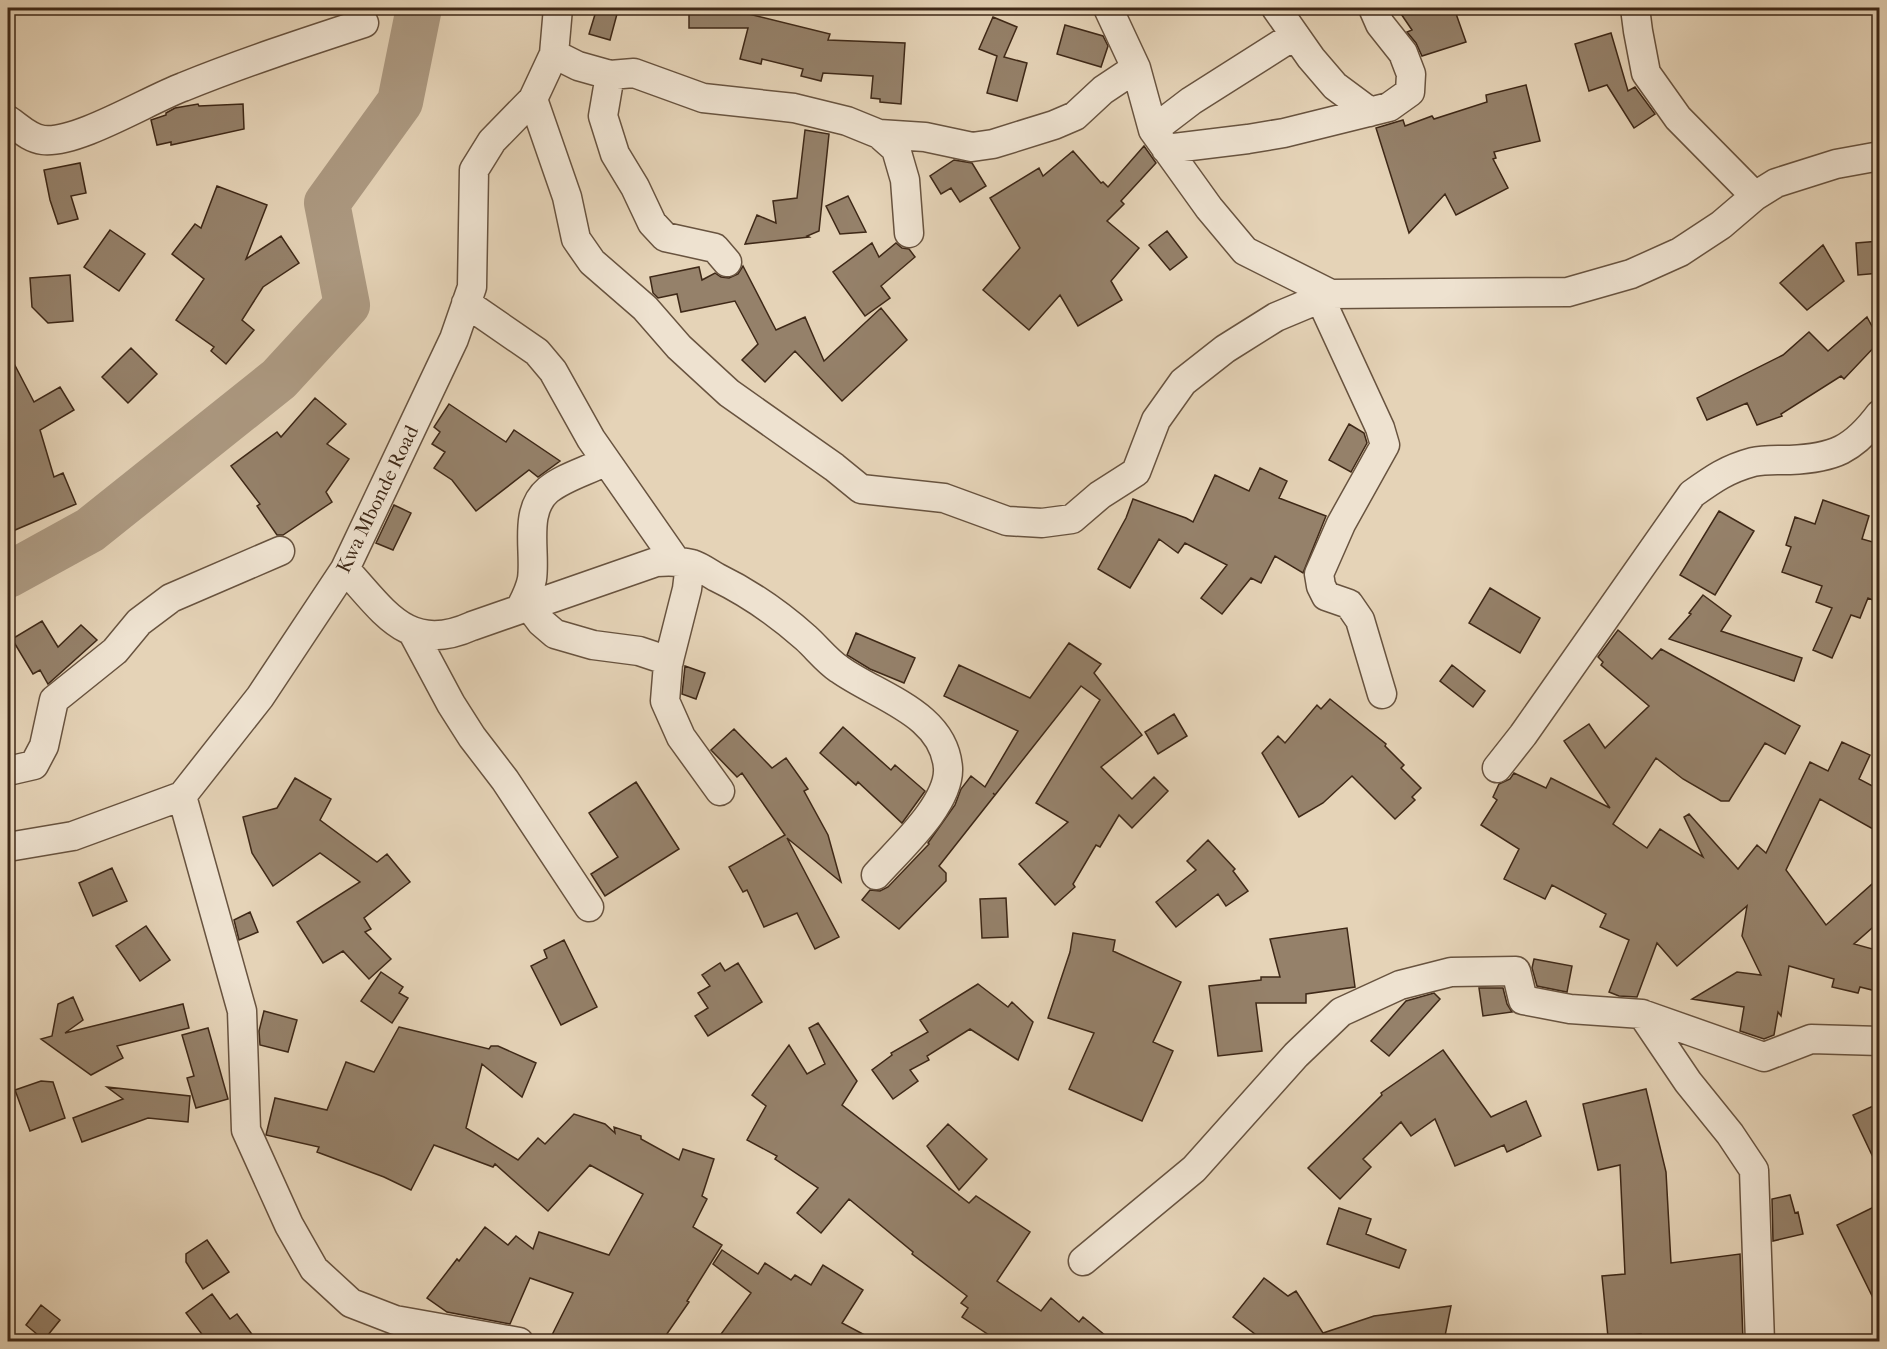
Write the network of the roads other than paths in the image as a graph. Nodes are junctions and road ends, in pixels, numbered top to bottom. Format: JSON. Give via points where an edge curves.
{"nodes":[{"id":1,"x":558,"y":8,"type":"edge"},
{"id":2,"x":1108,"y":8,"type":"edge"},
{"id":3,"x":1276,"y":8,"type":"edge"},
{"id":4,"x":1372,"y":8,"type":"edge"},
{"id":5,"x":1635,"y":8,"type":"edge"},
{"id":6,"x":364,"y":23,"type":"dead end"},
{"id":7,"x":1295,"y":35,"type":"junction"},
{"id":8,"x":554,"y":54,"type":"junction"},
{"id":9,"x":1136,"y":68,"type":"junction"},
{"id":10,"x":610,"y":75,"type":"junction"},
{"id":11,"x":8,"y":97,"type":"edge"},
{"id":12,"x":533,"y":99,"type":"junction"},
{"id":13,"x":1370,"y":112,"type":"junction"},
{"id":14,"x":15,"y":126,"type":"edge"},
{"id":15,"x":879,"y":134,"type":"junction"},
{"id":16,"x":1160,"y":140,"type":"junction"},
{"id":17,"x":1880,"y":156,"type":"edge"},
{"id":18,"x":1755,"y":196,"type":"junction"},
{"id":19,"x":909,"y":233,"type":"dead end"},
{"id":20,"x":727,"y":262,"type":"dead end"},
{"id":21,"x":1325,"y":296,"type":"junction"},
{"id":22,"x":466,"y":303,"type":"junction"},
{"id":23,"x":1880,"y":414,"type":"edge"},
{"id":24,"x":606,"y":461,"type":"junction"},
{"id":25,"x":280,"y":551,"type":"dead end"},
{"id":26,"x":683,"y":562,"type":"junction"},
{"id":27,"x":345,"y":569,"type":"junction"},
{"id":28,"x":525,"y":608,"type":"junction"},
{"id":29,"x":414,"y":633,"type":"junction"},
{"id":30,"x":669,"y":661,"type":"junction"},
{"id":31,"x":1382,"y":694,"type":"dead end"},
{"id":32,"x":1497,"y":768,"type":"dead end"},
{"id":33,"x":8,"y":771,"type":"edge"},
{"id":34,"x":720,"y":791,"type":"dead end"},
{"id":35,"x":182,"y":796,"type":"junction"},
{"id":36,"x":8,"y":847,"type":"edge"},
{"id":37,"x":876,"y":875,"type":"dead end"},
{"id":38,"x":588,"y":907,"type":"dead end"},
{"id":39,"x":1642,"y":1014,"type":"junction"},
{"id":40,"x":1880,"y":1041,"type":"edge"},
{"id":41,"x":1083,"y":1261,"type":"dead end"},
{"id":42,"x":519,"y":1341,"type":"edge"},
{"id":43,"x":1760,"y":1341,"type":"edge"}],
"edges":[{"from":1,"to":8,"type":"street","name":"Kwa Mbonde Road"},
{"from":2,"to":9,"type":"street"},
{"from":3,"to":7,"type":"street"},
{"from":4,"to":13,"type":"street","via":[[1403,52],[1411,74],[1410,92],[1389,107]]},
{"from":5,"to":18,"type":"street","via":[[1647,73],[1678,118]]},
{"from":6,"to":14,"type":"street","via":[[236,66],[79,134],[44,140]]},
{"from":7,"to":13,"type":"street","via":[[1335,86]]},
{"from":7,"to":16,"type":"street","via":[[1191,101]]},
{"from":8,"to":10,"type":"street"},
{"from":8,"to":12,"type":"street","name":"Kwa Mbonde Road"},
{"from":9,"to":15,"type":"street","via":[[1103,90],[1075,116],[993,144],[972,147],[926,136]]},
{"from":9,"to":16,"type":"street"},
{"from":10,"to":15,"type":"street","via":[[633,74],[703,98],[794,108]]},
{"from":10,"to":20,"type":"street","via":[[603,116],[615,154],[652,223],[665,237],[715,248]]},
{"from":11,"to":14,"type":"street"},
{"from":12,"to":21,"type":"street","via":[[567,197],[576,239],[592,262],[645,308],[679,347],[729,393],[861,489],[944,498],[1007,521],[1042,523],[1072,519],[1136,472],[1156,420],[1183,382],[1276,317]]},
{"from":12,"to":22,"type":"street","name":"Kwa Mbonde Road","via":[[492,141],[474,170],[472,286]]},
{"from":13,"to":16,"type":"street","via":[[1266,136]]},
{"from":15,"to":19,"type":"street","via":[[896,149],[905,180]]},
{"from":16,"to":21,"type":"street","via":[[1245,251]]},
{"from":17,"to":18,"type":"street","via":[[1836,164],[1776,183]]},
{"from":18,"to":21,"type":"street","via":[[1680,252],[1631,274],[1568,292]]},
{"from":21,"to":31,"type":"street","via":[[1385,445],[1341,524],[1319,574],[1326,596],[1349,604],[1360,620]]},
{"from":22,"to":24,"type":"street","via":[[537,352],[553,371]]},
{"from":22,"to":27,"type":"street","name":"Kwa Mbonde Road","via":[[454,339]]},
{"from":23,"to":32,"type":"street","via":[[1865,433],[1844,449],[1818,459],[1755,461],[1721,473],[1692,495]]},
{"from":24,"to":26,"type":"street"},
{"from":24,"to":28,"type":"street","via":[[558,484],[537,501],[532,578]]},
{"from":25,"to":33,"type":"street","via":[[171,598],[139,622],[115,651],[54,700],[44,746],[34,765]]},
{"from":26,"to":28,"type":"street","via":[[656,562]]},
{"from":26,"to":30,"type":"street","via":[[687,589]]},
{"from":26,"to":37,"type":"street","via":[[747,592],[804,636],[838,669],[925,721],[938,735],[946,752],[945,790],[936,807]]},
{"from":27,"to":29,"type":"street","via":[[396,624]]},
{"from":27,"to":35,"type":"street","name":"Kwa Mbonde Road","via":[[260,697]]},
{"from":28,"to":29,"type":"street","via":[[453,634],[434,637]]},
{"from":28,"to":30,"type":"street","via":[[555,634]]},
{"from":29,"to":38,"type":"street","via":[[451,704]]},
{"from":30,"to":34,"type":"street","via":[[665,701],[681,737]]},
{"from":35,"to":36,"type":"street","via":[[73,836]]},
{"from":35,"to":42,"type":"street","via":[[242,1011],[246,1130],[289,1225],[314,1269],[351,1303],[395,1320]]},
{"from":39,"to":40,"type":"street","via":[[1764,1057],[1811,1039]]},
{"from":39,"to":41,"type":"street","via":[[1570,1009],[1523,999],[1516,971],[1451,972],[1400,985],[1341,1012],[1296,1055],[1194,1168]]},
{"from":39,"to":43,"type":"street","via":[[1754,1170]]}]}
